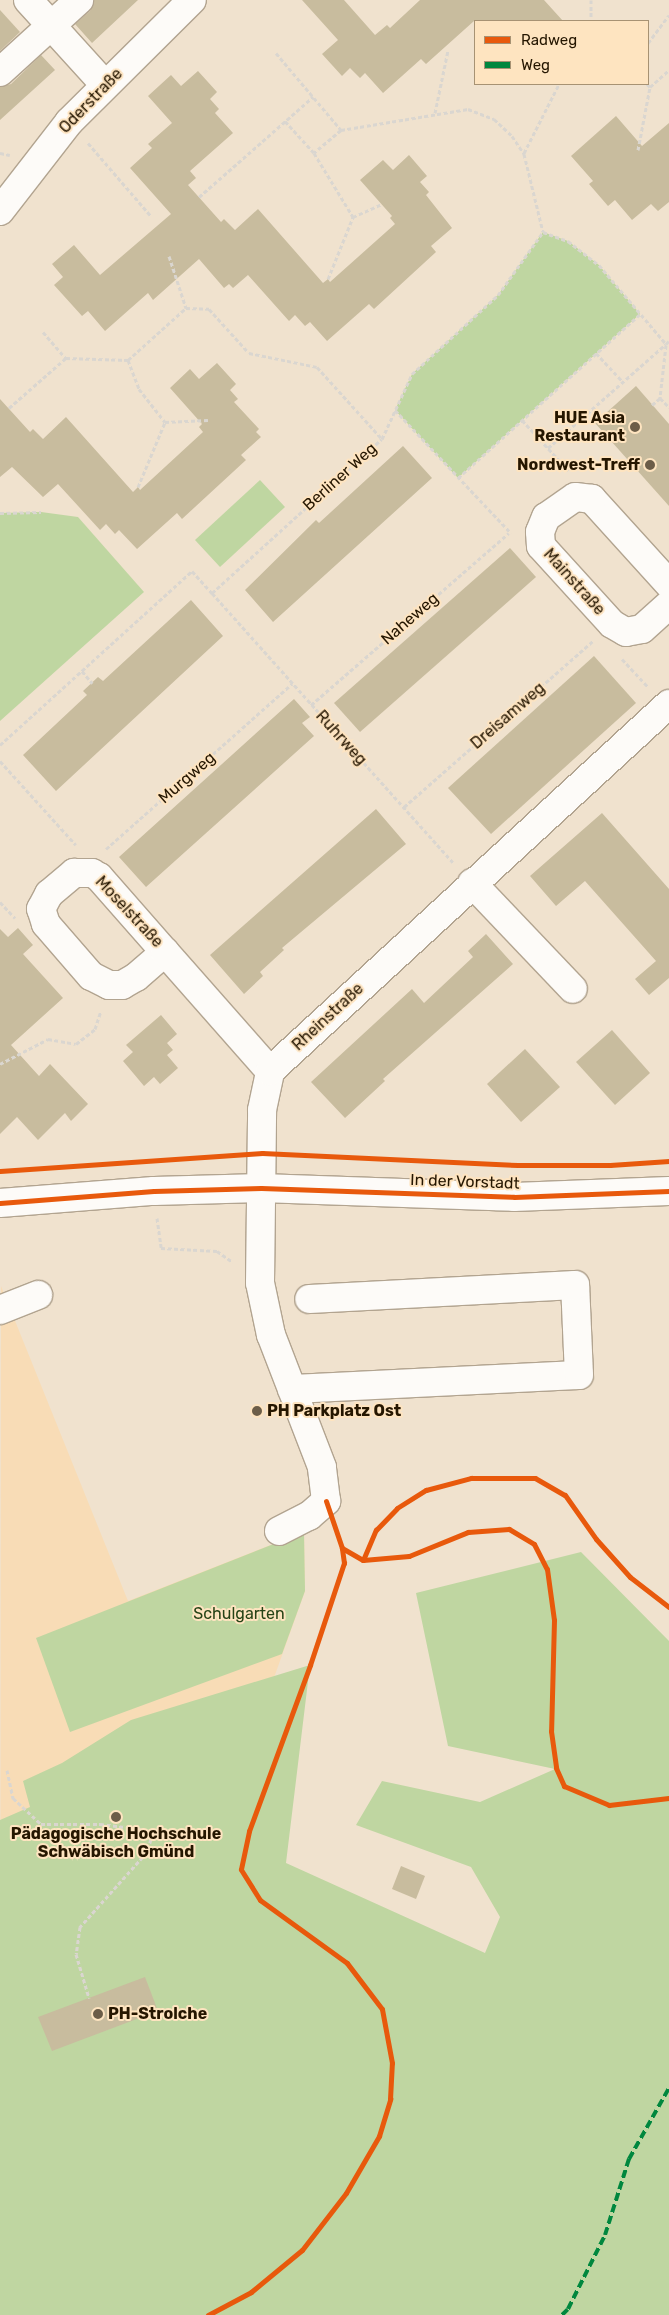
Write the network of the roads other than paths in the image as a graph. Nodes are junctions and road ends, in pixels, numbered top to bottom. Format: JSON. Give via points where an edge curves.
{"nodes":[{"id":1,"x":28,"y":0,"type":"edge"},
{"id":2,"x":80,"y":0,"type":"edge"},
{"id":3,"x":192,"y":0,"type":"edge"},
{"id":4,"x":52,"y":25,"type":"junction"},
{"id":5,"x":0,"y":72,"type":"edge"},
{"id":6,"x":105,"y":85,"type":"junction"},
{"id":7,"x":0,"y":211,"type":"edge"},
{"id":8,"x":669,"y":584,"type":"edge"},
{"id":9,"x":669,"y":604,"type":"edge"},
{"id":10,"x":661,"y":698,"type":"edge"},
{"id":11,"x":472,"y":883,"type":"junction"},
{"id":12,"x":165,"y":952,"type":"junction"},
{"id":13,"x":573,"y":989,"type":"dead end"},
{"id":14,"x":270,"y":1071,"type":"junction"},
{"id":15,"x":261,"y":1188,"type":"junction"},
{"id":16,"x":669,"y":1191,"type":"edge"},
{"id":17,"x":0,"y":1202,"type":"edge"},
{"id":18,"x":38,"y":1296,"type":"dead end"},
{"id":19,"x":309,"y":1299,"type":"dead end"},
{"id":20,"x":0,"y":1310,"type":"edge"},
{"id":21,"x":292,"y":1389,"type":"junction"},
{"id":22,"x":279,"y":1531,"type":"dead end"}],
"edges":[{"from":1,"to":4,"type":"street"},
{"from":2,"to":4,"type":"street"},
{"from":3,"to":6,"type":"street","name":"Oderstraße"},
{"from":4,"to":5,"type":"street"},
{"from":4,"to":6,"type":"street"},
{"from":6,"to":7,"type":"street","name":"Oderstraße","via":[[69,122]]},
{"from":8,"to":9,"type":"street","name":"Mainstraße","via":[[592,499],[575,497],[546,517],[540,532],[541,546],[612,624],[626,632],[642,629]]},
{"from":10,"to":11,"type":"street","name":"Rheinstraße"},
{"from":11,"to":13,"type":"street"},
{"from":11,"to":14,"type":"street","name":"Rheinstraße"},
{"from":12,"to":12,"type":"street","name":"Moselstraße","via":[[99,877],[86,867],[49,894],[41,909],[46,924],[91,976],[110,985],[122,984],[136,977]]},
{"from":12,"to":14,"type":"street","name":"Moselstraße"},
{"from":14,"to":15,"type":"street","via":[[262,1110]]},
{"from":15,"to":16,"type":"street","name":"In der Vorstadt","via":[[514,1197]]},
{"from":15,"to":17,"type":"street","name":"In der Vorstadt","via":[[154,1191]]},
{"from":15,"to":21,"type":"street","via":[[260,1282],[271,1334]]},
{"from":18,"to":20,"type":"street"},
{"from":19,"to":21,"type":"street","via":[[575,1285],[579,1375]]},
{"from":21,"to":22,"type":"street","via":[[322,1467],[326,1501],[309,1516]]}]}
